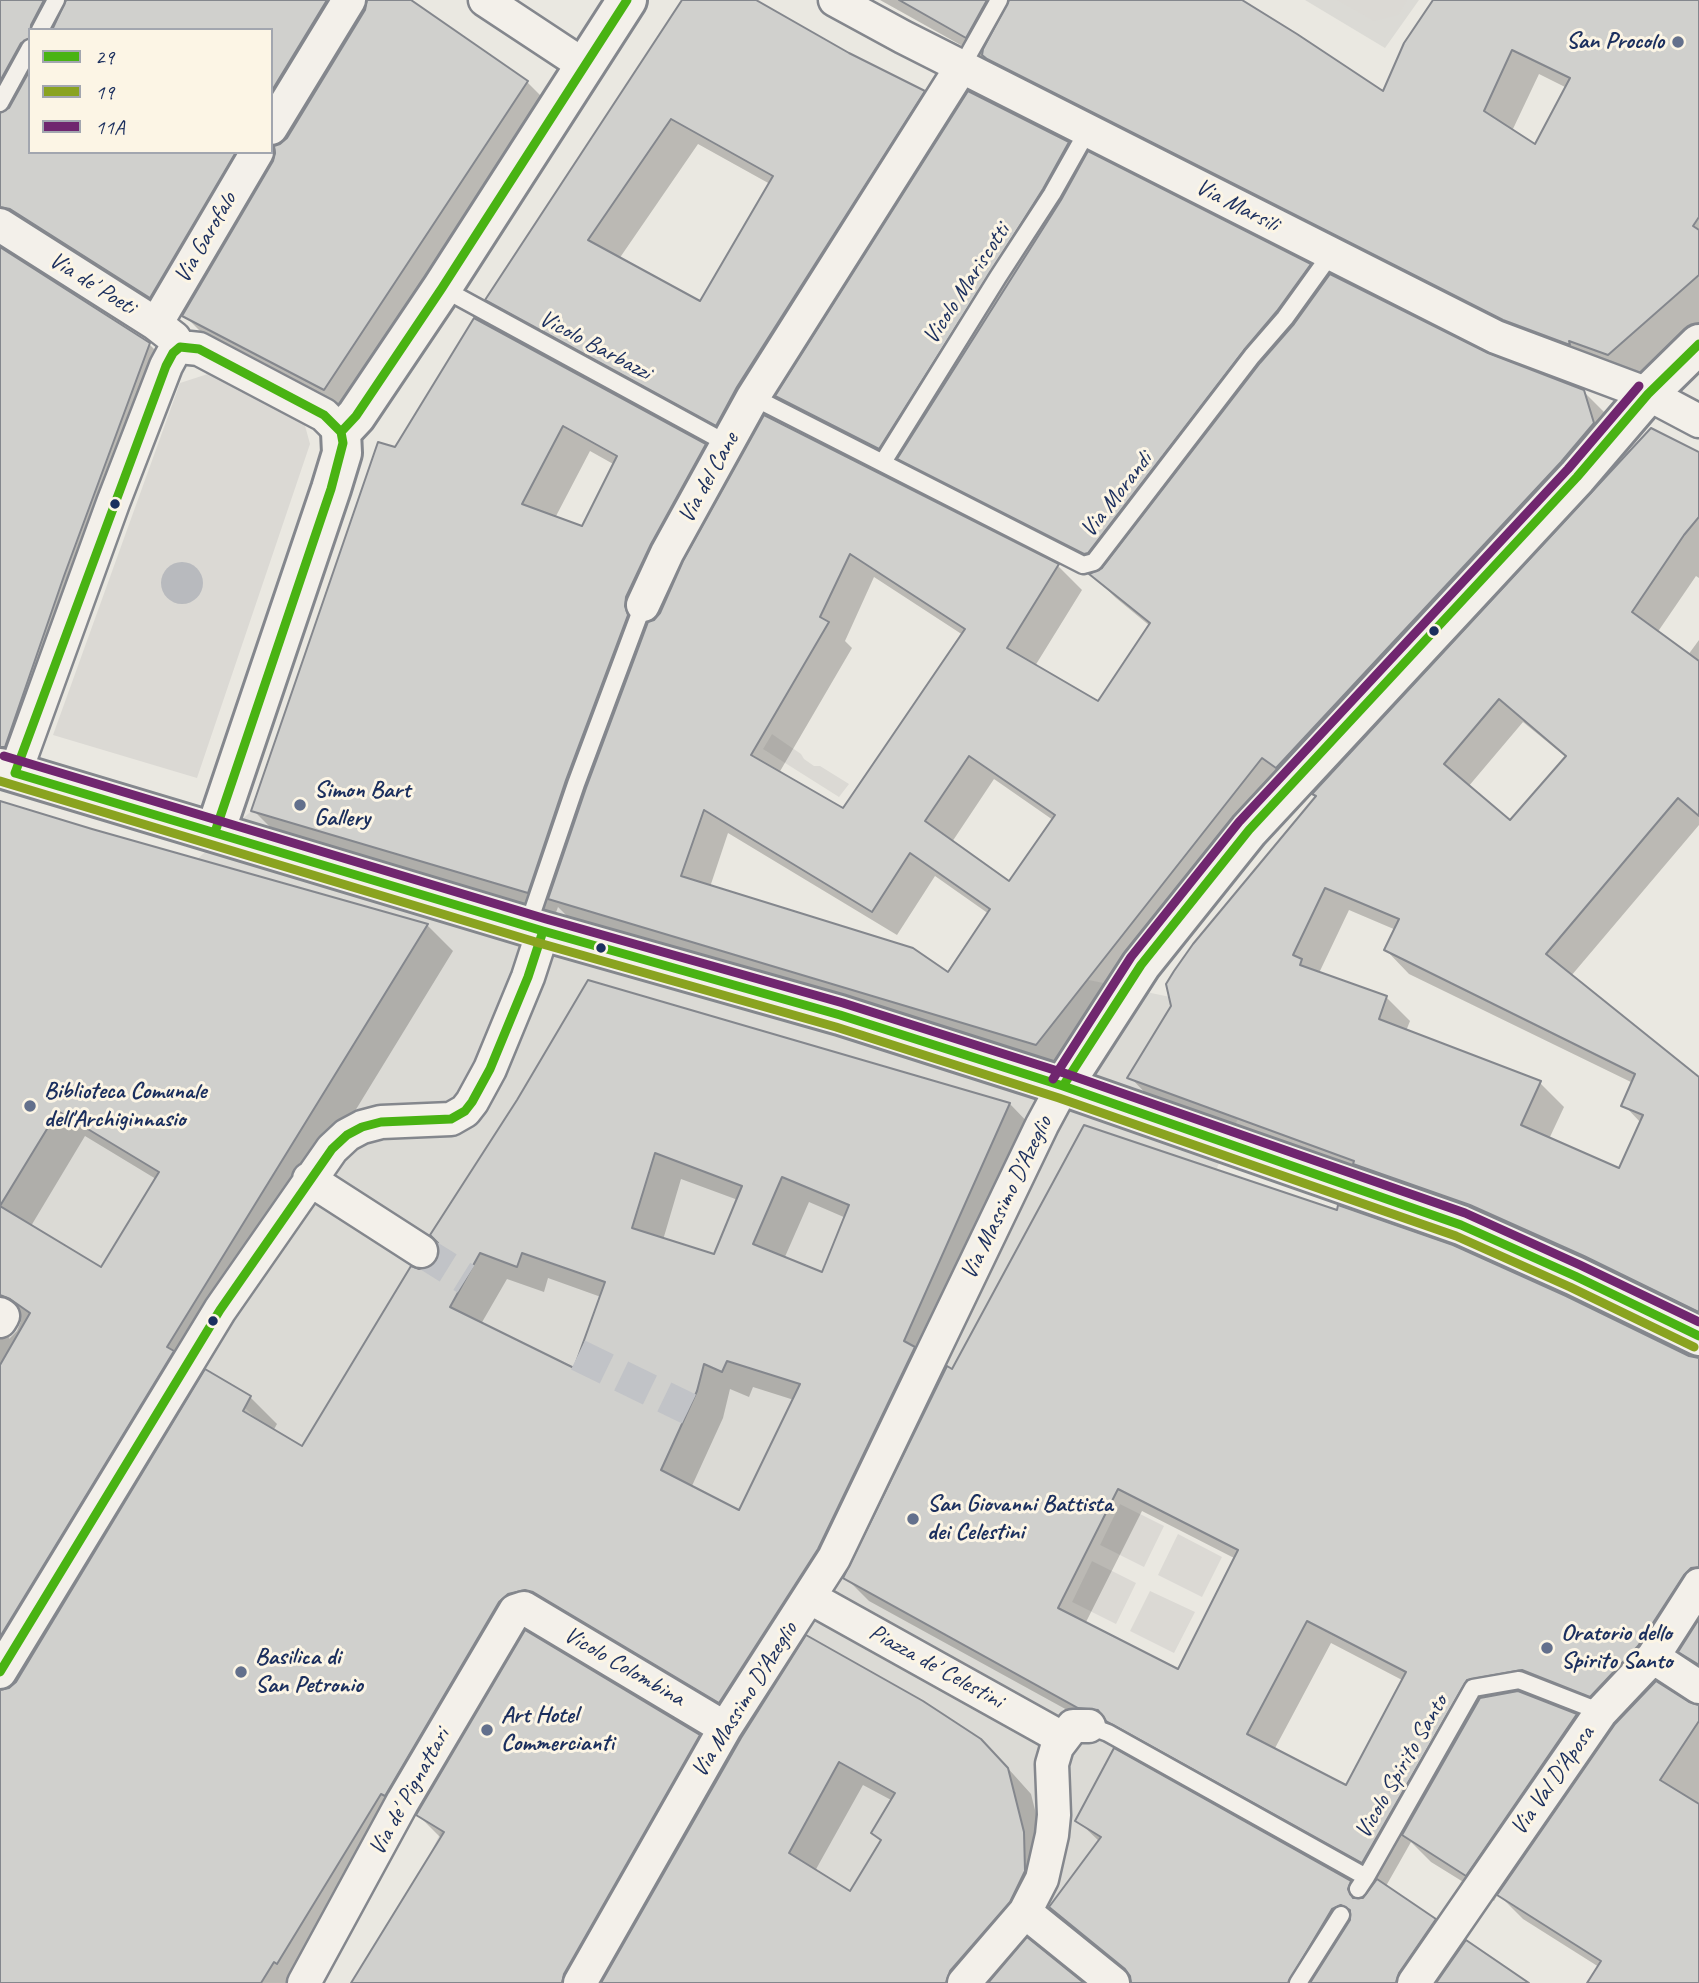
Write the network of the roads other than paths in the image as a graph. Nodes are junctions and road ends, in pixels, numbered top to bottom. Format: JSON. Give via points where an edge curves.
{"nodes":[{"id":1,"x":56,"y":0,"type":"edge"},
{"id":2,"x":349,"y":0,"type":"edge"},
{"id":3,"x":485,"y":0,"type":"edge"},
{"id":4,"x":627,"y":0,"type":"edge"},
{"id":5,"x":835,"y":0,"type":"edge"},
{"id":6,"x":999,"y":0,"type":"edge"},
{"id":7,"x":41,"y":28,"type":"edge"},
{"id":8,"x":28,"y":52,"type":"edge"},
{"id":9,"x":585,"y":66,"type":"junction"},
{"id":10,"x":962,"y":66,"type":"junction"},
{"id":11,"x":0,"y":103,"type":"edge"},
{"id":12,"x":273,"y":125,"type":"edge"},
{"id":13,"x":1088,"y":130,"type":"junction"},
{"id":14,"x":256,"y":154,"type":"edge"},
{"id":15,"x":0,"y":225,"type":"edge"},
{"id":16,"x":1331,"y":254,"type":"junction"},
{"id":17,"x":442,"y":288,"type":"junction"},
{"id":18,"x":156,"y":324,"type":"junction"},
{"id":19,"x":1699,"y":344,"type":"edge"},
{"id":20,"x":180,"y":347,"type":"junction"},
{"id":21,"x":1648,"y":394,"type":"junction"},
{"id":22,"x":753,"y":397,"type":"junction"},
{"id":23,"x":1699,"y":421,"type":"edge"},
{"id":24,"x":341,"y":432,"type":"junction"},
{"id":25,"x":728,"y":444,"type":"junction"},
{"id":26,"x":883,"y":461,"type":"junction"},
{"id":27,"x":643,"y":605,"type":"joint"},
{"id":28,"x":7,"y":771,"type":"edge"},
{"id":29,"x":215,"y":832,"type":"junction"},
{"id":30,"x":536,"y":928,"type":"junction"},
{"id":31,"x":1063,"y":1086,"type":"junction"},
{"id":32,"x":309,"y":1180,"type":"junction"},
{"id":33,"x":421,"y":1251,"type":"tunnel mouth"},
{"id":34,"x":0,"y":1314,"type":"edge"},
{"id":35,"x":0,"y":1321,"type":"edge"},
{"id":36,"x":1699,"y":1336,"type":"edge"},
{"id":37,"x":1699,"y":1585,"type":"edge"},
{"id":38,"x":809,"y":1598,"type":"junction"},
{"id":39,"x":524,"y":1608,"type":"joint"},
{"id":40,"x":9,"y":1635,"type":"edge"},
{"id":41,"x":1653,"y":1657,"type":"junction"},
{"id":42,"x":0,"y":1672,"type":"edge"},
{"id":43,"x":1699,"y":1687,"type":"edge"},
{"id":44,"x":1601,"y":1712,"type":"junction"},
{"id":45,"x":725,"y":1728,"type":"junction"},
{"id":46,"x":1076,"y":1732,"type":"junction"},
{"id":47,"x":1026,"y":1912,"type":"junction"},
{"id":48,"x":1341,"y":1915,"type":"dead end"},
{"id":49,"x":304,"y":1983,"type":"edge"},
{"id":50,"x":580,"y":1983,"type":"edge"},
{"id":51,"x":964,"y":1983,"type":"edge"},
{"id":52,"x":1113,"y":1983,"type":"edge"},
{"id":53,"x":1297,"y":1983,"type":"edge"},
{"id":54,"x":1414,"y":1983,"type":"edge"}],
"edges":[{"from":1,"to":7,"type":"lane"},
{"from":2,"to":12,"type":"street"},
{"from":3,"to":9,"type":"street"},
{"from":4,"to":9,"type":"street"},
{"from":5,"to":10,"type":"street","name":"Via Marsili"},
{"from":6,"to":10,"type":"lane"},
{"from":8,"to":11,"type":"lane"},
{"from":9,"to":17,"type":"street"},
{"from":10,"to":13,"type":"street","name":"Via Marsili"},
{"from":10,"to":22,"type":"street","name":"Via del Cane"},
{"from":13,"to":16,"type":"street","name":"Via Marsili"},
{"from":13,"to":26,"type":"lane","name":"Vicolo Mariscotti"},
{"from":14,"to":18,"type":"street","name":"Via Garofalo"},
{"from":15,"to":18,"type":"street","name":"Via de' Poeti"},
{"from":16,"to":21,"type":"street","name":"Via Marsili","via":[[1496,337]]},
{"from":16,"to":26,"type":"lane","name":"Via Morandi","via":[[1094,562],[1083,565]]},
{"from":17,"to":24,"type":"street"},
{"from":17,"to":25,"type":"lane","name":"Vicolo Barbazzi"},
{"from":18,"to":20,"type":"street","name":"Via de' Poeti"},
{"from":19,"to":21,"type":"street","name":"Via Massimo D'Azeglio"},
{"from":20,"to":24,"type":"street","via":[[210,354],[324,415]]},
{"from":20,"to":28,"type":"street","via":[[166,366]]},
{"from":21,"to":23,"type":"street","name":"Via Marsili"},
{"from":21,"to":31,"type":"street","name":"Via Massimo D'Azeglio","via":[[1577,477],[1249,830],[1141,965]]},
{"from":22,"to":25,"type":"street","name":"Via del Cane"},
{"from":22,"to":26,"type":"lane","name":"Via Morandi"},
{"from":24,"to":29,"type":"street","via":[[342,453],[331,489]]},
{"from":25,"to":27,"type":"street","name":"Via del Cane"},
{"from":27,"to":30,"type":"lane","name":"Via del Cane","via":[[576,784]]},
{"from":28,"to":29,"type":"street"},
{"from":29,"to":30,"type":"street"},
{"from":30,"to":31,"type":"street","via":[[840,1015]]},
{"from":30,"to":32,"type":"street","via":[[528,977],[489,1069],[465,1111],[451,1119],[381,1122],[362,1128],[332,1149]]},
{"from":31,"to":36,"type":"street","via":[[1461,1225]]},
{"from":31,"to":38,"type":"street","name":"Via Massimo D'Azeglio","via":[[834,1558]]},
{"from":32,"to":33,"type":"street"},
{"from":32,"to":40,"type":"street"},
{"from":34,"to":35,"type":"street"},
{"from":37,"to":41,"type":"street","name":"Via Val D'Aposa"},
{"from":38,"to":45,"type":"street","name":"Via Massimo D'Azeglio"},
{"from":38,"to":46,"type":"street","name":"Piazza de' Celestini"},
{"from":39,"to":45,"type":"street","name":"Vicolo Colombina"},
{"from":39,"to":49,"type":"street","name":"Via de' Pignattari","via":[[515,1611],[403,1801]]},
{"from":40,"to":42,"type":"street"},
{"from":41,"to":43,"type":"street"},
{"from":41,"to":44,"type":"street","name":"Via Val D'Aposa"},
{"from":44,"to":46,"type":"lane","name":"Vicolo Spirito Santo","via":[[1519,1680],[1473,1688],[1362,1883],[1108,1733]]},
{"from":44,"to":54,"type":"street","name":"Via Val D'Aposa"},
{"from":45,"to":50,"type":"street","name":"Via Massimo D'Azeglio"},
{"from":46,"to":47,"type":"street","via":[[1052,1764],[1054,1815],[1048,1857]]},
{"from":47,"to":51,"type":"street"},
{"from":47,"to":52,"type":"street"},
{"from":48,"to":53,"type":"lane"}]}
